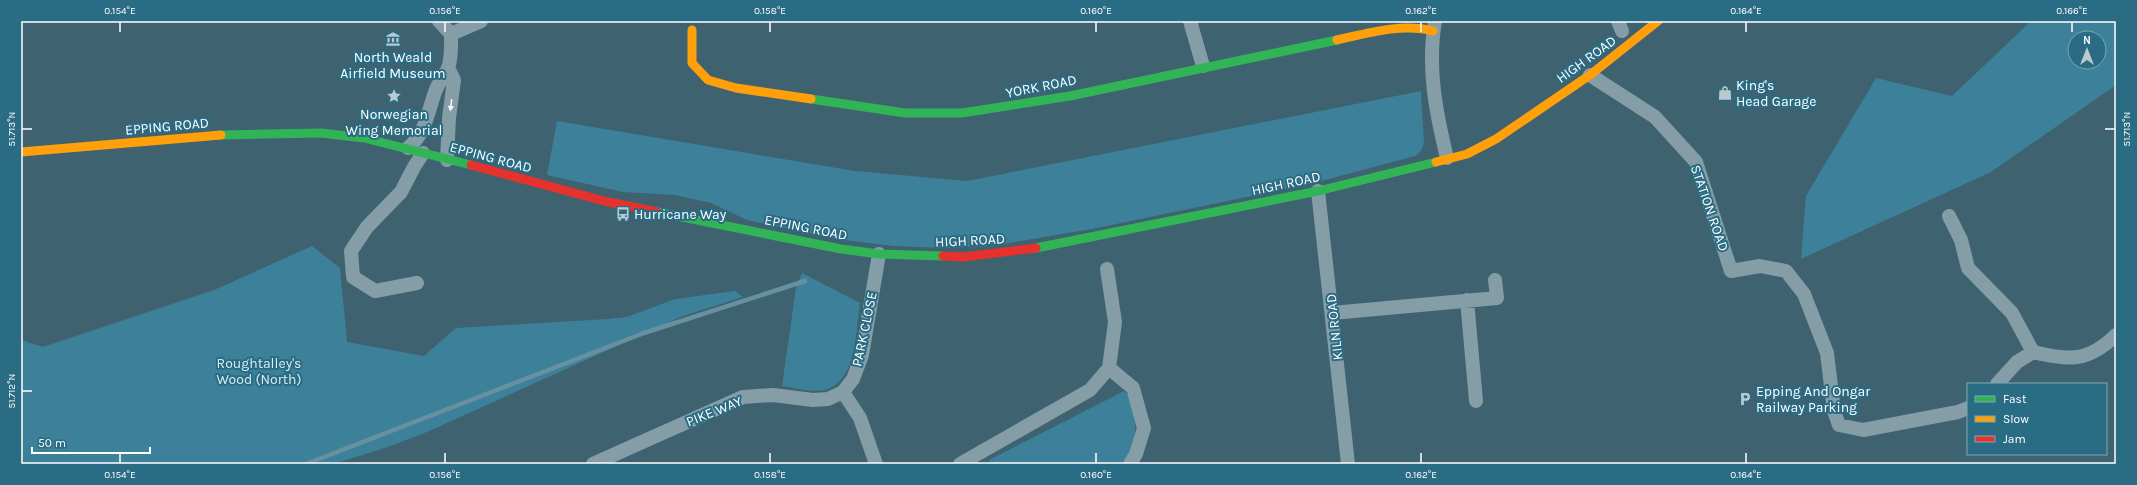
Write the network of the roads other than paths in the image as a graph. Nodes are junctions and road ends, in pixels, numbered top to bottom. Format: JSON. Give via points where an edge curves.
{"nodes":[{"id":1,"x":440,"y":21,"type":"edge"},
{"id":2,"x":481,"y":21,"type":"edge"},
{"id":3,"x":1190,"y":21,"type":"edge"},
{"id":4,"x":1658,"y":21,"type":"edge"},
{"id":5,"x":1434,"y":26,"type":"edge"},
{"id":6,"x":692,"y":30,"type":"dead end"},
{"id":7,"x":451,"y":34,"type":"junction"},
{"id":8,"x":1203,"y":66,"type":"junction"},
{"id":9,"x":448,"y":68,"type":"junction"},
{"id":10,"x":1590,"y":75,"type":"junction"},
{"id":11,"x":408,"y":148,"type":"junction"},
{"id":12,"x":21,"y":152,"type":"edge"},
{"id":13,"x":423,"y":153,"type":"junction"},
{"id":14,"x":1448,"y":158,"type":"junction"},
{"id":15,"x":447,"y":160,"type":"junction"},
{"id":16,"x":1318,"y":191,"type":"junction"},
{"id":17,"x":1949,"y":216,"type":"dead end"},
{"id":18,"x":879,"y":254,"type":"junction"},
{"id":19,"x":1107,"y":269,"type":"dead end"},
{"id":20,"x":1495,"y":280,"type":"dead end"},
{"id":21,"x":417,"y":283,"type":"dead end"},
{"id":22,"x":1467,"y":300,"type":"junction"},
{"id":23,"x":1332,"y":313,"type":"junction"},
{"id":24,"x":2116,"y":335,"type":"edge"},
{"id":25,"x":2033,"y":352,"type":"junction"},
{"id":26,"x":1109,"y":368,"type":"junction"},
{"id":27,"x":1998,"y":383,"type":"edge"},
{"id":28,"x":843,"y":392,"type":"junction"},
{"id":29,"x":1476,"y":401,"type":"dead end"},
{"id":30,"x":1967,"y":408,"type":"edge"},
{"id":31,"x":977,"y":460,"type":"edge"},
{"id":32,"x":593,"y":464,"type":"edge"},
{"id":33,"x":876,"y":464,"type":"edge"},
{"id":34,"x":960,"y":464,"type":"edge"},
{"id":35,"x":1130,"y":464,"type":"edge"},
{"id":36,"x":1348,"y":464,"type":"edge"}],
"edges":[{"from":1,"to":7,"type":"street"},
{"from":2,"to":7,"type":"street"},
{"from":3,"to":8,"type":"street"},
{"from":4,"to":10,"type":"main road","name":"HIGH ROAD"},
{"from":5,"to":8,"type":"main road","name":"YORK ROAD","via":[[1378,31]]},
{"from":5,"to":14,"type":"street","via":[[1432,84]]},
{"from":6,"to":8,"type":"main road","name":"YORK ROAD","via":[[692,63],[708,80],[736,88],[905,113],[962,113],[1005,108]]},
{"from":7,"to":9,"type":"street"},
{"from":9,"to":11,"type":"street","via":[[437,87],[430,113],[416,142]]},
{"from":9,"to":15,"type":"street","one_way":true,"via":[[454,80]]},
{"from":10,"to":14,"type":"main road","name":"HIGH ROAD","via":[[1496,139],[1467,154]]},
{"from":10,"to":30,"type":"street","name":"STATION ROAD","via":[[1655,118],[1696,162],[1731,271],[1760,266],[1786,272],[1804,294],[1827,353],[1834,411],[1839,425],[1863,430]]},
{"from":11,"to":12,"type":"main road","name":"EPPING ROAD","via":[[364,138],[294,132],[238,134]]},
{"from":11,"to":13,"type":"main road","name":"EPPING ROAD"},
{"from":13,"to":15,"type":"main road","name":"EPPING ROAD"},
{"from":13,"to":21,"type":"street","via":[[402,192],[366,227],[351,251],[352,278],[375,291]]},
{"from":14,"to":16,"type":"main road","name":"HIGH ROAD"},
{"from":15,"to":18,"type":"main road","name":"EPPING ROAD","via":[[629,207],[841,249]]},
{"from":16,"to":18,"type":"main road","name":"HIGH ROAD","via":[[1040,248],[963,257]]},
{"from":16,"to":23,"type":"street","name":"KILN ROAD"},
{"from":17,"to":25,"type":"street","via":[[1961,240],[1968,268],[2012,313]]},
{"from":18,"to":28,"type":"street","name":"PARK CLOSE","via":[[862,355],[853,379]]},
{"from":19,"to":26,"type":"street","via":[[1115,322]]},
{"from":20,"to":22,"type":"street","via":[[1497,298]]},
{"from":22,"to":23,"type":"street"},
{"from":22,"to":29,"type":"street"},
{"from":23,"to":36,"type":"street","name":"KILN ROAD"},
{"from":24,"to":25,"type":"street","via":[[2104,346],[2085,357],[2055,357]]},
{"from":25,"to":27,"type":"street","via":[[2017,362]]},
{"from":26,"to":31,"type":"street","via":[[1090,390]]},
{"from":26,"to":35,"type":"street","via":[[1132,388],[1144,428]]},
{"from":28,"to":32,"type":"street","name":"PIKE WAY","via":[[828,399],[813,400],[773,395],[743,397]]},
{"from":28,"to":33,"type":"street","via":[[860,418]]},
{"from":31,"to":34,"type":"street"}]}
